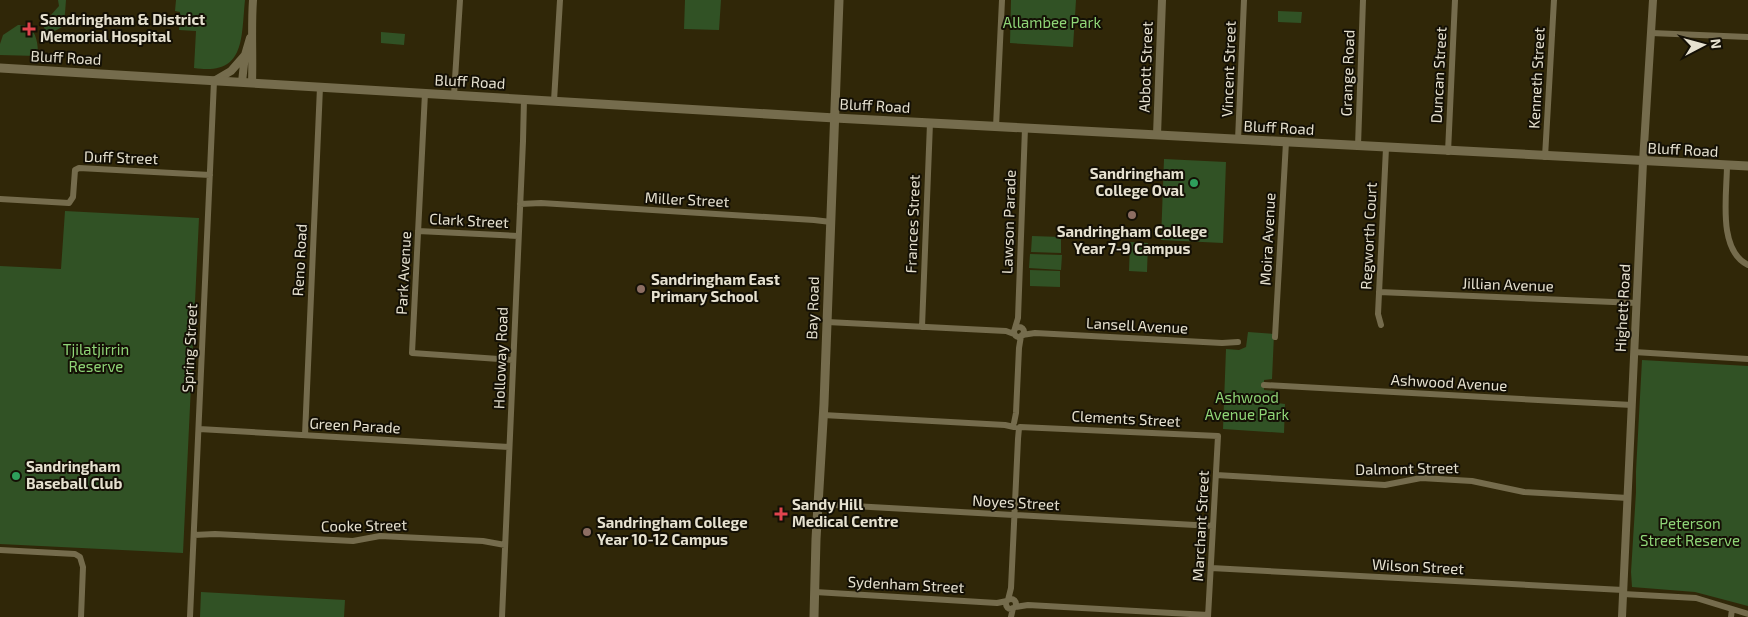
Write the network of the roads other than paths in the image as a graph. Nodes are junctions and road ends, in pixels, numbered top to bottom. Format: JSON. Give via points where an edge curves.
{"nodes":[{"id":1,"x":253,"y":0,"type":"edge"},
{"id":2,"x":460,"y":0,"type":"edge"},
{"id":3,"x":560,"y":0,"type":"edge"},
{"id":4,"x":839,"y":0,"type":"edge"},
{"id":5,"x":1002,"y":0,"type":"edge"},
{"id":6,"x":1162,"y":0,"type":"edge"},
{"id":7,"x":1244,"y":0,"type":"edge"},
{"id":8,"x":1363,"y":0,"type":"edge"},
{"id":9,"x":1455,"y":0,"type":"edge"},
{"id":10,"x":1554,"y":0,"type":"edge"},
{"id":11,"x":1653,"y":0,"type":"edge"},
{"id":12,"x":1651,"y":33,"type":"junction"},
{"id":13,"x":251,"y":34,"type":"junction"},
{"id":14,"x":1748,"y":37,"type":"edge"},
{"id":15,"x":245,"y":55,"type":"junction"},
{"id":16,"x":0,"y":68,"type":"edge"},
{"id":17,"x":214,"y":81,"type":"junction"},
{"id":18,"x":247,"y":82,"type":"junction"},
{"id":19,"x":320,"y":87,"type":"junction"},
{"id":20,"x":425,"y":93,"type":"junction"},
{"id":21,"x":454,"y":95,"type":"junction"},
{"id":22,"x":524,"y":99,"type":"junction"},
{"id":23,"x":554,"y":101,"type":"junction"},
{"id":24,"x":835,"y":118,"type":"junction"},
{"id":25,"x":930,"y":123,"type":"junction"},
{"id":26,"x":996,"y":127,"type":"junction"},
{"id":27,"x":1025,"y":128,"type":"junction"},
{"id":28,"x":1157,"y":135,"type":"junction"},
{"id":29,"x":1238,"y":140,"type":"junction"},
{"id":30,"x":1286,"y":142,"type":"junction"},
{"id":31,"x":1358,"y":146,"type":"junction"},
{"id":32,"x":1386,"y":148,"type":"junction"},
{"id":33,"x":1448,"y":152,"type":"junction"},
{"id":34,"x":1546,"y":157,"type":"junction"},
{"id":35,"x":1643,"y":162,"type":"junction"},
{"id":36,"x":1727,"y":166,"type":"junction"},
{"id":37,"x":1748,"y":166,"type":"edge"},
{"id":38,"x":210,"y":175,"type":"junction"},
{"id":39,"x":0,"y":199,"type":"edge"},
{"id":40,"x":520,"y":202,"type":"junction"},
{"id":41,"x":831,"y":222,"type":"junction"},
{"id":42,"x":418,"y":231,"type":"junction"},
{"id":43,"x":518,"y":236,"type":"junction"},
{"id":44,"x":1748,"y":265,"type":"edge"},
{"id":45,"x":1379,"y":292,"type":"junction"},
{"id":46,"x":1636,"y":303,"type":"junction"},
{"id":47,"x":827,"y":322,"type":"junction"},
{"id":48,"x":1380,"y":325,"type":"dead end"},
{"id":49,"x":922,"y":327,"type":"junction"},
{"id":50,"x":1018,"y":332,"type":"junction"},
{"id":51,"x":1275,"y":337,"type":"dead end"},
{"id":52,"x":1238,"y":342,"type":"dead end"},
{"id":53,"x":1634,"y":352,"type":"junction"},
{"id":54,"x":1748,"y":359,"type":"edge"},
{"id":55,"x":514,"y":360,"type":"junction"},
{"id":56,"x":1264,"y":385,"type":"dead end"},
{"id":57,"x":1632,"y":405,"type":"junction"},
{"id":58,"x":823,"y":415,"type":"junction"},
{"id":59,"x":1017,"y":425,"type":"junction"},
{"id":60,"x":199,"y":429,"type":"junction"},
{"id":61,"x":305,"y":435,"type":"junction"},
{"id":62,"x":1218,"y":436,"type":"joint"},
{"id":63,"x":509,"y":447,"type":"junction"},
{"id":64,"x":1216,"y":475,"type":"junction"},
{"id":65,"x":1628,"y":498,"type":"junction"},
{"id":66,"x":817,"y":504,"type":"junction"},
{"id":67,"x":1014,"y":515,"type":"junction"},
{"id":68,"x":1213,"y":526,"type":"junction"},
{"id":69,"x":194,"y":533,"type":"junction"},
{"id":70,"x":505,"y":543,"type":"junction"},
{"id":71,"x":0,"y":550,"type":"edge"},
{"id":72,"x":1211,"y":568,"type":"junction"},
{"id":73,"x":815,"y":592,"type":"junction"},
{"id":74,"x":1623,"y":592,"type":"junction"},
{"id":75,"x":1011,"y":604,"type":"junction"},
{"id":76,"x":1732,"y":609,"type":"junction"},
{"id":77,"x":1748,"y":614,"type":"edge"},
{"id":78,"x":1208,"y":616,"type":"edge"},
{"id":79,"x":80,"y":617,"type":"edge"},
{"id":80,"x":190,"y":617,"type":"edge"},
{"id":81,"x":502,"y":617,"type":"edge"},
{"id":82,"x":814,"y":617,"type":"edge"},
{"id":83,"x":1010,"y":617,"type":"edge"},
{"id":84,"x":1622,"y":617,"type":"edge"},
{"id":85,"x":1731,"y":617,"type":"edge"}],
"edges":[{"from":1,"to":13,"type":"street"},
{"from":2,"to":21,"type":"street"},
{"from":3,"to":23,"type":"street"},
{"from":4,"to":24,"type":"main road","name":"Bay Road"},
{"from":5,"to":26,"type":"street"},
{"from":6,"to":28,"type":"street","name":"Abbott Street"},
{"from":7,"to":29,"type":"street","name":"Vincent Street"},
{"from":8,"to":31,"type":"street","name":"Grange Road"},
{"from":9,"to":33,"type":"street","name":"Duncan Street"},
{"from":10,"to":34,"type":"street","name":"Kenneth Street"},
{"from":11,"to":12,"type":"street","name":"Highett Road"},
{"from":12,"to":14,"type":"street"},
{"from":12,"to":35,"type":"street","name":"Highett Road"},
{"from":13,"to":15,"type":"street"},
{"from":13,"to":18,"type":"street","via":[[253,51]]},
{"from":15,"to":17,"type":"street","via":[[230,71]]},
{"from":15,"to":18,"type":"street"},
{"from":16,"to":17,"type":"main road","name":"Bluff Road"},
{"from":17,"to":18,"type":"main road","name":"Bluff Road"},
{"from":17,"to":38,"type":"street","name":"Spring Street"},
{"from":18,"to":19,"type":"main road","name":"Bluff Road"},
{"from":19,"to":20,"type":"main road","name":"Bluff Road"},
{"from":19,"to":61,"type":"street","name":"Reno Road"},
{"from":20,"to":21,"type":"main road","name":"Bluff Road"},
{"from":20,"to":42,"type":"street","name":"Park Avenue"},
{"from":21,"to":22,"type":"main road","name":"Bluff Road"},
{"from":22,"to":23,"type":"main road","name":"Bluff Road"},
{"from":22,"to":40,"type":"street","name":"Holloway Road"},
{"from":23,"to":24,"type":"main road","name":"Bluff Road"},
{"from":24,"to":25,"type":"main road","name":"Bluff Road"},
{"from":24,"to":41,"type":"main road","name":"Bay Road"},
{"from":25,"to":26,"type":"main road","name":"Bluff Road"},
{"from":25,"to":49,"type":"street","name":"Frances Street"},
{"from":26,"to":27,"type":"main road","name":"Bluff Road"},
{"from":27,"to":28,"type":"main road","name":"Bluff Road"},
{"from":27,"to":50,"type":"street","name":"Lawson Parade"},
{"from":28,"to":29,"type":"main road","name":"Bluff Road"},
{"from":29,"to":30,"type":"main road","name":"Bluff Road"},
{"from":30,"to":31,"type":"main road","name":"Bluff Road"},
{"from":30,"to":51,"type":"street","name":"Moira Avenue"},
{"from":31,"to":32,"type":"main road","name":"Bluff Road"},
{"from":32,"to":33,"type":"main road","name":"Bluff Road"},
{"from":32,"to":45,"type":"street","name":"Regworth Court"},
{"from":33,"to":34,"type":"main road","name":"Bluff Road"},
{"from":34,"to":35,"type":"main road","name":"Bluff Road"},
{"from":35,"to":36,"type":"main road","name":"Bluff Road"},
{"from":35,"to":46,"type":"street","name":"Highett Road"},
{"from":36,"to":37,"type":"main road","name":"Bluff Road"},
{"from":36,"to":44,"type":"street","via":[[1726,216],[1731,247],[1736,257]]},
{"from":38,"to":39,"type":"street","name":"Duff Street","via":[[79,168],[75,170],[73,197],[69,202]]},
{"from":38,"to":60,"type":"street","name":"Spring Street"},
{"from":40,"to":41,"type":"street","name":"Miller Street"},
{"from":40,"to":43,"type":"street","name":"Holloway Road"},
{"from":41,"to":47,"type":"main road","name":"Bay Road"},
{"from":42,"to":43,"type":"street","name":"Clark Street"},
{"from":42,"to":55,"type":"street","name":"Park Avenue","via":[[412,353]]},
{"from":43,"to":55,"type":"street","name":"Holloway Road"},
{"from":45,"to":46,"type":"street","name":"Jillian Avenue"},
{"from":45,"to":48,"type":"street","name":"Regworth Court"},
{"from":46,"to":53,"type":"street","name":"Highett Road"},
{"from":47,"to":49,"type":"street","name":"Lansell Avenue"},
{"from":47,"to":58,"type":"main road","name":"Bay Road"},
{"from":49,"to":50,"type":"street","name":"Lansell Avenue"},
{"from":50,"to":52,"type":"street","name":"Lansell Avenue"},
{"from":50,"to":59,"type":"street","name":"Lawson Parade"},
{"from":53,"to":54,"type":"street"},
{"from":53,"to":57,"type":"street","name":"Highett Road"},
{"from":55,"to":63,"type":"street","name":"Holloway Road"},
{"from":56,"to":57,"type":"street","name":"Ashwood Avenue"},
{"from":57,"to":65,"type":"street","name":"Highett Road"},
{"from":58,"to":59,"type":"street","name":"Clements Street"},
{"from":58,"to":66,"type":"main road","name":"Bay Road"},
{"from":59,"to":62,"type":"street","name":"Clements Street"},
{"from":59,"to":67,"type":"street","name":"Lawson Parade"},
{"from":60,"to":61,"type":"street","name":"Green Parade"},
{"from":60,"to":69,"type":"street","name":"Spring Street"},
{"from":61,"to":63,"type":"street","name":"Green Parade"},
{"from":62,"to":64,"type":"street","name":"Marchant Street"},
{"from":63,"to":70,"type":"street","name":"Holloway Road"},
{"from":64,"to":65,"type":"street","name":"Dalmont Street","via":[[1385,485],[1421,478],[1472,481],[1524,492]]},
{"from":64,"to":68,"type":"street","name":"Marchant Street"},
{"from":65,"to":74,"type":"street","name":"Highett Road"},
{"from":66,"to":67,"type":"street","name":"Noyes Street"},
{"from":66,"to":73,"type":"main road","name":"Bay Road"},
{"from":67,"to":68,"type":"street","name":"Noyes Street"},
{"from":67,"to":75,"type":"street","name":"Lawson Parade"},
{"from":68,"to":72,"type":"street","name":"Marchant Street"},
{"from":69,"to":70,"type":"street","name":"Cooke Street","via":[[352,541],[380,536]]},
{"from":69,"to":80,"type":"street","name":"Spring Street"},
{"from":70,"to":81,"type":"street","name":"Holloway Road"},
{"from":71,"to":79,"type":"street","via":[[75,554],[80,557],[83,567]]},
{"from":72,"to":74,"type":"street","name":"Wilson Street"},
{"from":72,"to":78,"type":"street","name":"Marchant Street"},
{"from":73,"to":75,"type":"street","name":"Sydenham Street"},
{"from":73,"to":82,"type":"main road","name":"Bay Road"},
{"from":74,"to":76,"type":"street","name":"Wilson Street","via":[[1696,598]]},
{"from":74,"to":84,"type":"street","name":"Highett Road"},
{"from":75,"to":78,"type":"street","name":"Sydenham Street"},
{"from":75,"to":83,"type":"street","name":"Lawson Parade"},
{"from":76,"to":77,"type":"street","name":"Wilson Street"},
{"from":76,"to":85,"type":"street"}]}
